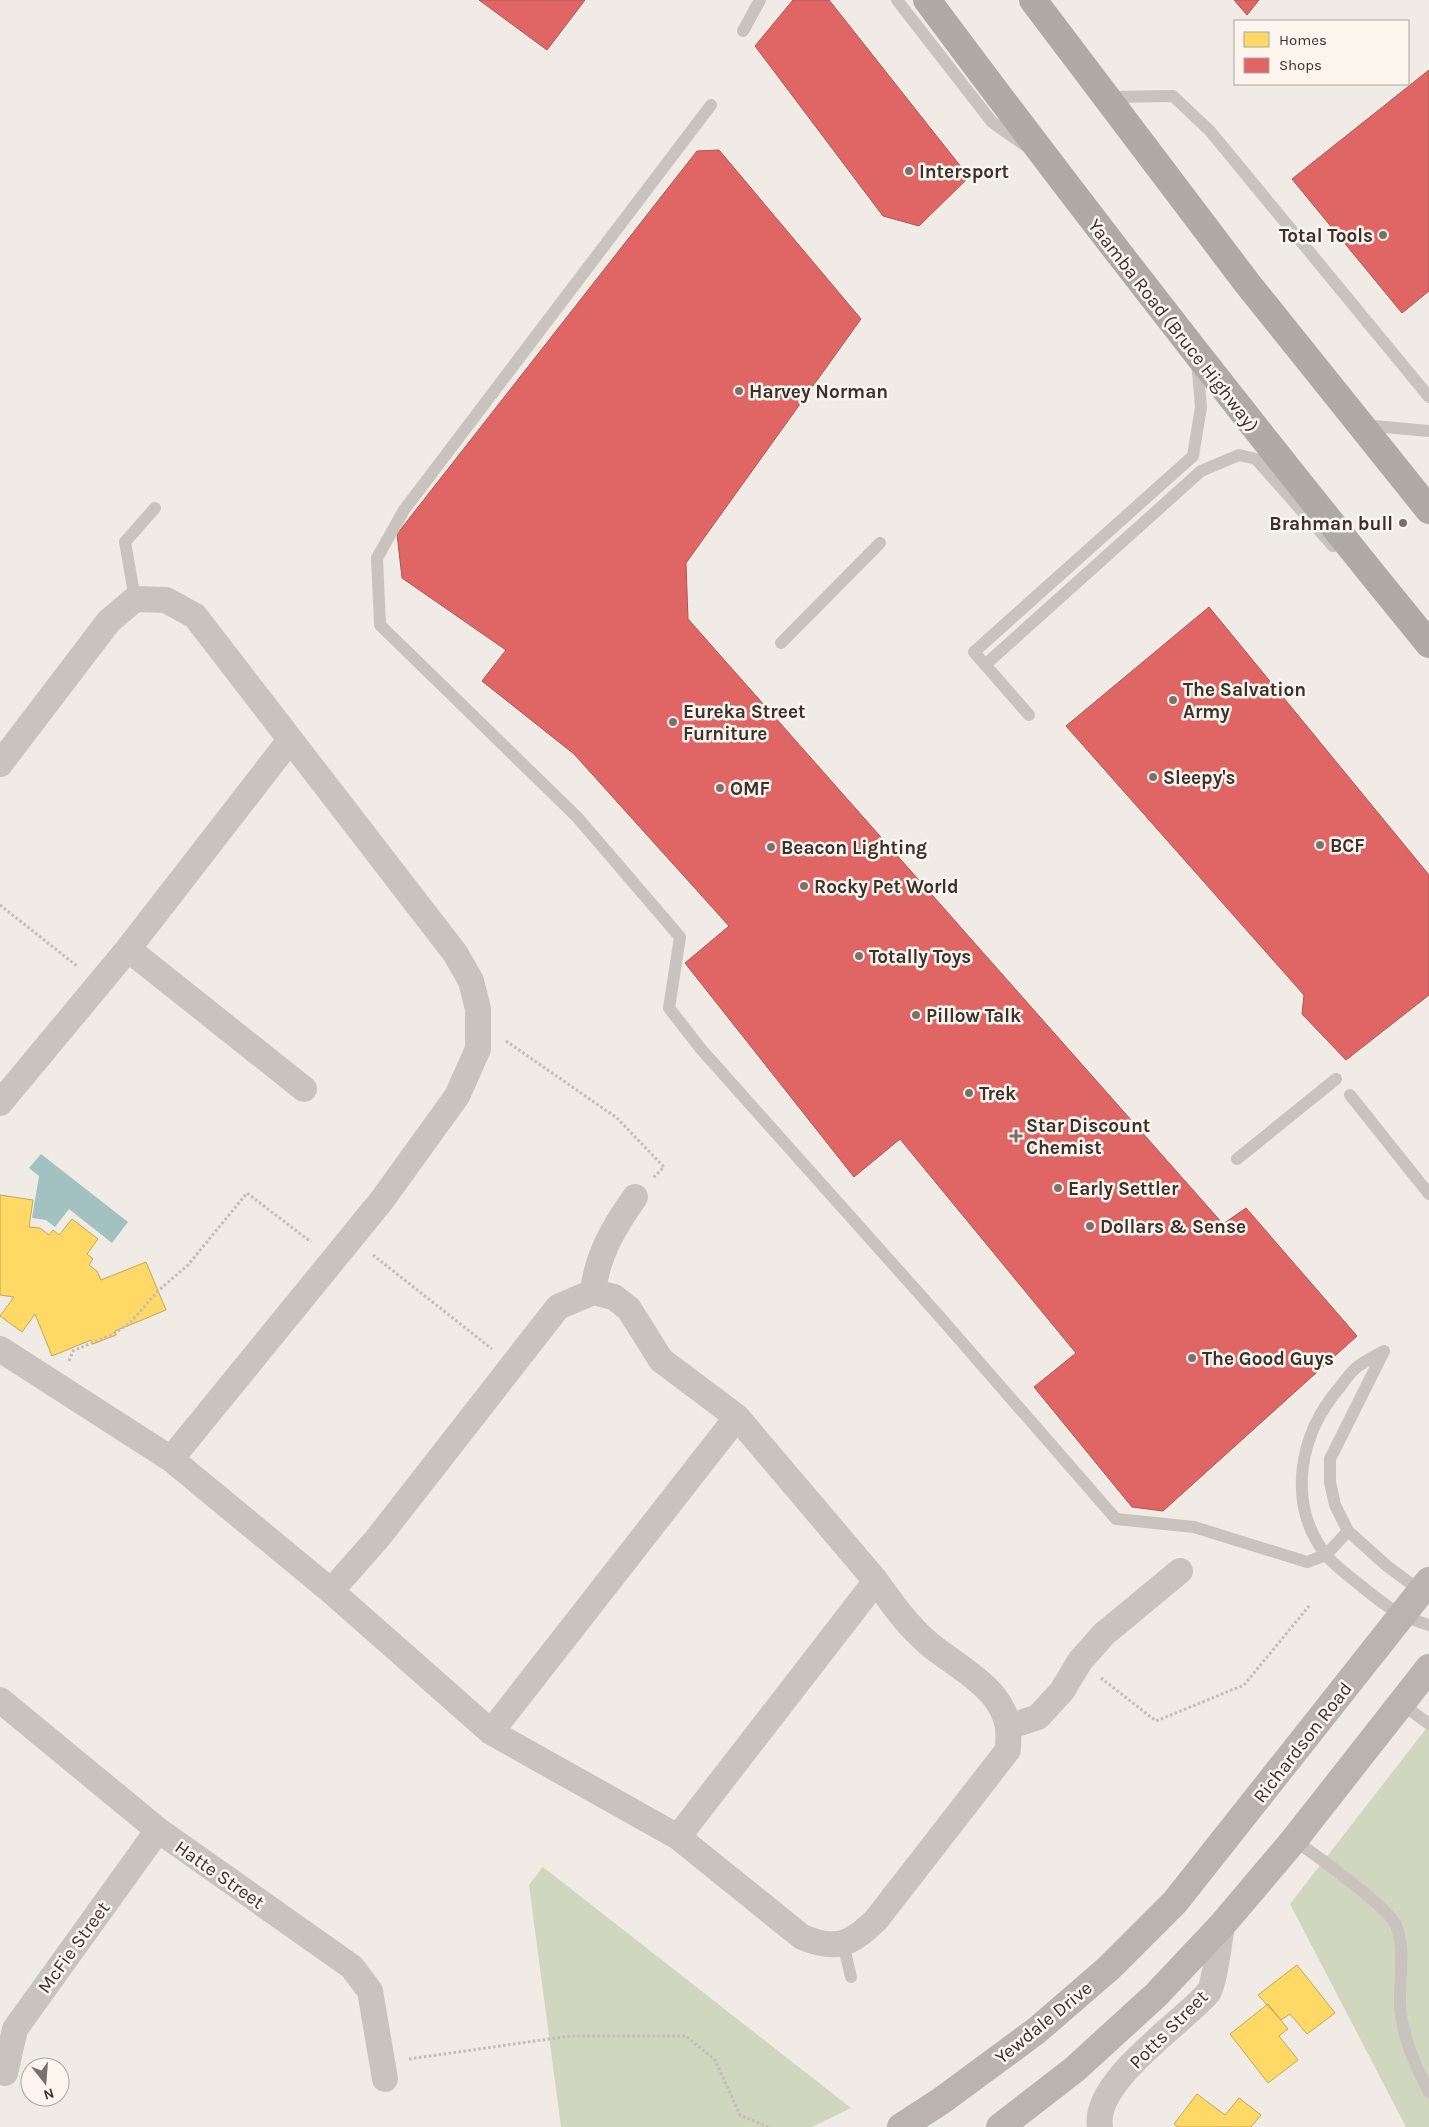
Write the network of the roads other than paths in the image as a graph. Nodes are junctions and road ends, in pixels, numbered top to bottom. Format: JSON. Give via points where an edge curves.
{"nodes":[{"id":1,"x":760,"y":0,"type":"edge"},
{"id":2,"x":898,"y":0,"type":"edge"},
{"id":3,"x":927,"y":0,"type":"edge"},
{"id":4,"x":1033,"y":0,"type":"edge"},
{"id":5,"x":742,"y":31,"type":"dead end"},
{"id":6,"x":1105,"y":97,"type":"junction"},
{"id":7,"x":711,"y":105,"type":"dead end"},
{"id":8,"x":1045,"y":158,"type":"junction"},
{"id":9,"x":1196,"y":353,"type":"junction"},
{"id":10,"x":1429,"y":397,"type":"edge"},
{"id":11,"x":1360,"y":424,"type":"junction"},
{"id":12,"x":1429,"y":431,"type":"edge"},
{"id":13,"x":155,"y":508,"type":"dead end"},
{"id":14,"x":1429,"y":510,"type":"edge"},
{"id":15,"x":880,"y":543,"type":"dead end"},
{"id":16,"x":135,"y":599,"type":"junction"},
{"id":17,"x":781,"y":643,"type":"dead end"},
{"id":18,"x":1428,"y":650,"type":"edge"},
{"id":19,"x":985,"y":665,"type":"junction"},
{"id":20,"x":1029,"y":715,"type":"dead end"},
{"id":21,"x":290,"y":740,"type":"junction"},
{"id":22,"x":0,"y":764,"type":"edge"},
{"id":23,"x":128,"y":949,"type":"junction"},
{"id":24,"x":1336,"y":1079,"type":"dead end"},
{"id":25,"x":304,"y":1089,"type":"dead end"},
{"id":26,"x":1350,"y":1095,"type":"dead end"},
{"id":27,"x":0,"y":1103,"type":"edge"},
{"id":28,"x":1237,"y":1159,"type":"dead end"},
{"id":29,"x":1429,"y":1194,"type":"edge"},
{"id":30,"x":635,"y":1197,"type":"road end"},
{"id":31,"x":593,"y":1292,"type":"junction"},
{"id":32,"x":0,"y":1349,"type":"edge"},
{"id":33,"x":737,"y":1417,"type":"junction"},
{"id":34,"x":171,"y":1460,"type":"junction"},
{"id":35,"x":1348,"y":1531,"type":"junction"},
{"id":36,"x":1326,"y":1555,"type":"junction"},
{"id":37,"x":1180,"y":1571,"type":"dead end"},
{"id":38,"x":876,"y":1581,"type":"junction"},
{"id":39,"x":1427,"y":1590,"type":"edge"},
{"id":40,"x":331,"y":1591,"type":"junction"},
{"id":41,"x":1402,"y":1616,"type":"junction"},
{"id":42,"x":1429,"y":1625,"type":"edge"},
{"id":43,"x":1429,"y":1668,"type":"edge"},
{"id":44,"x":0,"y":1700,"type":"edge"},
{"id":45,"x":1402,"y":1704,"type":"junction"},
{"id":46,"x":1429,"y":1724,"type":"edge"},
{"id":47,"x":1008,"y":1727,"type":"junction"},
{"id":48,"x":491,"y":1732,"type":"junction"},
{"id":49,"x":158,"y":1830,"type":"junction"},
{"id":50,"x":678,"y":1837,"type":"junction"},
{"id":51,"x":1294,"y":1840,"type":"junction"},
{"id":52,"x":1175,"y":1902,"type":"joint"},
{"id":53,"x":1222,"y":1925,"type":"junction"},
{"id":54,"x":842,"y":1943,"type":"junction"},
{"id":55,"x":851,"y":1977,"type":"dead end"},
{"id":56,"x":384,"y":2071,"type":"road end"},
{"id":57,"x":5,"y":2073,"type":"dead end"},
{"id":58,"x":1429,"y":2092,"type":"edge"},
{"id":59,"x":900,"y":2127,"type":"edge"},
{"id":60,"x":1000,"y":2127,"type":"edge"},
{"id":61,"x":1100,"y":2127,"type":"edge"}],
"edges":[{"from":1,"to":5,"type":"lane"},
{"from":2,"to":8,"type":"lane","via":[[992,122]]},
{"from":3,"to":8,"type":"highway","name":"Yaamba Road (Bruce Highway)"},
{"from":4,"to":6,"type":"highway"},
{"from":6,"to":10,"type":"lane","via":[[1173,96],[1210,131]]},
{"from":6,"to":11,"type":"highway"},
{"from":7,"to":36,"type":"lane","via":[[404,510],[377,558],[380,625],[578,817],[680,937],[668,1008],[1116,1519],[1194,1527],[1306,1562]]},
{"from":8,"to":9,"type":"highway","name":"Yaamba Road (Bruce Highway)"},
{"from":9,"to":18,"type":"highway","name":"Yaamba Road (Bruce Highway)"},
{"from":9,"to":19,"type":"lane","via":[[1201,408],[1193,456],[974,652]]},
{"from":11,"to":12,"type":"lane"},
{"from":11,"to":14,"type":"highway"},
{"from":13,"to":16,"type":"lane","via":[[125,542]]},
{"from":15,"to":17,"type":"lane"},
{"from":16,"to":21,"type":"street","via":[[166,600],[195,616]]},
{"from":16,"to":22,"type":"street","via":[[110,622]]},
{"from":18,"to":19,"type":"lane","via":[[1256,459],[1239,455],[1201,471]]},
{"from":19,"to":20,"type":"lane"},
{"from":21,"to":23,"type":"street"},
{"from":21,"to":34,"type":"street","via":[[455,953],[471,981],[478,1010],[478,1049],[457,1096],[382,1200]]},
{"from":23,"to":25,"type":"street"},
{"from":23,"to":27,"type":"street"},
{"from":24,"to":28,"type":"lane"},
{"from":26,"to":29,"type":"lane"},
{"from":30,"to":31,"type":"street","via":[[600,1255]]},
{"from":31,"to":33,"type":"street","via":[[614,1297],[629,1309],[661,1360]]},
{"from":31,"to":40,"type":"street","via":[[558,1307],[377,1539]]},
{"from":32,"to":34,"type":"street"},
{"from":33,"to":38,"type":"street"},
{"from":33,"to":48,"type":"street"},
{"from":34,"to":40,"type":"street"},
{"from":35,"to":36,"type":"lane"},
{"from":35,"to":36,"type":"lane","via":[[1335,1506],[1330,1458],[1384,1351],[1357,1367],[1325,1404],[1309,1438],[1301,1473],[1301,1496],[1308,1524]]},
{"from":35,"to":39,"type":"lane","via":[[1387,1566]]},
{"from":36,"to":41,"type":"lane","via":[[1373,1596]]},
{"from":37,"to":47,"type":"street","via":[[1104,1634],[1080,1661],[1062,1691],[1038,1717]]},
{"from":38,"to":47,"type":"street","via":[[927,1642],[980,1683],[1002,1708]]},
{"from":38,"to":50,"type":"street"},
{"from":39,"to":41,"type":"main road","name":"Richardson Road"},
{"from":40,"to":48,"type":"street"},
{"from":41,"to":42,"type":"lane"},
{"from":41,"to":52,"type":"main road","name":"Richardson Road"},
{"from":43,"to":45,"type":"main road"},
{"from":44,"to":49,"type":"street","name":"Hatte Street"},
{"from":45,"to":46,"type":"lane"},
{"from":45,"to":51,"type":"main road"},
{"from":47,"to":54,"type":"street","via":[[1008,1750],[876,1920],[858,1938]]},
{"from":48,"to":50,"type":"street"},
{"from":49,"to":56,"type":"street","name":"Hatte Street","via":[[352,1967],[370,1991]]},
{"from":49,"to":57,"type":"street","name":"McFie Street","via":[[15,2029]]},
{"from":50,"to":54,"type":"street","via":[[802,1937],[820,1945]]},
{"from":51,"to":53,"type":"main road"},
{"from":51,"to":58,"type":"lane","via":[[1379,1905],[1396,1924],[1401,1946],[1403,2026]]},
{"from":52,"to":59,"type":"main road","name":"Yewdale Drive","via":[[1109,1968],[1036,2031]]},
{"from":53,"to":60,"type":"main road","via":[[1156,1995],[1090,2056]]},
{"from":53,"to":61,"type":"street","name":"Potts Street","via":[[1210,1991],[1125,2072],[1104,2100]]},
{"from":54,"to":55,"type":"lane"}]}
